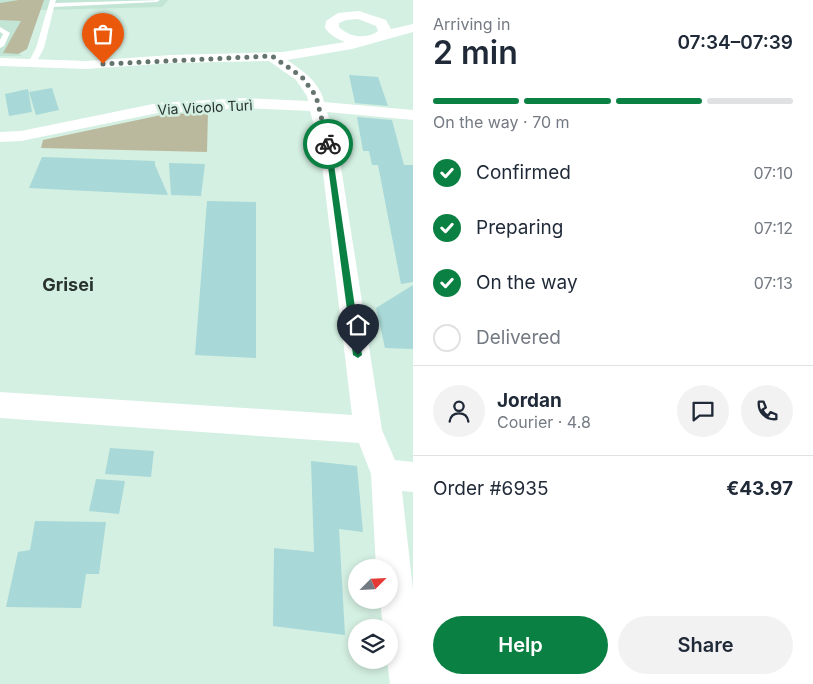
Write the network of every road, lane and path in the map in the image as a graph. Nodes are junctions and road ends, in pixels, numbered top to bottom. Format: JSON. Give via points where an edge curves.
{"nodes":[{"id":1,"x":157,"y":0,"type":"edge"},
{"id":2,"x":346,"y":0,"type":"edge"},
{"id":3,"x":99,"y":1,"type":"edge"},
{"id":4,"x":52,"y":2,"type":"edge"},
{"id":5,"x":350,"y":15,"type":"junction"},
{"id":6,"x":367,"y":17,"type":"junction"},
{"id":7,"x":413,"y":24,"type":"edge"},
{"id":8,"x":413,"y":28,"type":"edge"},
{"id":9,"x":0,"y":29,"type":"edge"},
{"id":10,"x":381,"y":29,"type":"junction"},
{"id":11,"x":335,"y":31,"type":"junction"},
{"id":12,"x":366,"y":40,"type":"junction"},
{"id":13,"x":0,"y":46,"type":"edge"},
{"id":14,"x":309,"y":52,"type":"junction"},
{"id":15,"x":272,"y":56,"type":"junction"},
{"id":16,"x":0,"y":62,"type":"edge"},
{"id":17,"x":32,"y":63,"type":"junction"},
{"id":18,"x":302,"y":77,"type":"junction"},
{"id":19,"x":317,"y":106,"type":"junction"},
{"id":20,"x":413,"y":115,"type":"edge"},
{"id":21,"x":0,"y":137,"type":"edge"},
{"id":22,"x":0,"y":405,"type":"edge"},
{"id":23,"x":368,"y":430,"type":"junction"},
{"id":24,"x":399,"y":476,"type":"edge"},
{"id":25,"x":409,"y":684,"type":"edge"}],
"edges":[{"from":1,"to":3,"type":"lane"},
{"from":2,"to":5,"type":"street"},
{"from":2,"to":6,"type":"street"},
{"from":3,"to":4,"type":"lane"},
{"from":4,"to":17,"type":"lane","via":[[40,48]]},
{"from":5,"to":6,"type":"street"},
{"from":5,"to":11,"type":"street","via":[[333,21]]},
{"from":6,"to":10,"type":"street"},
{"from":7,"to":10,"type":"street"},
{"from":8,"to":10,"type":"street"},
{"from":9,"to":13,"type":"lane","via":[[7,33]]},
{"from":10,"to":12,"type":"street"},
{"from":11,"to":12,"type":"street","via":[[348,38]]},
{"from":11,"to":14,"type":"street"},
{"from":12,"to":14,"type":"street"},
{"from":14,"to":15,"type":"street"},
{"from":14,"to":18,"type":"street","via":[[301,63]]},
{"from":15,"to":17,"type":"street","via":[[86,65]]},
{"from":15,"to":18,"type":"street"},
{"from":16,"to":17,"type":"street"},
{"from":18,"to":19,"type":"street","via":[[316,96]]},
{"from":19,"to":20,"type":"street","name":"Via Vicolo Turì"},
{"from":19,"to":21,"type":"street","name":"Via Vicolo Turì","via":[[244,103],[158,108],[21,136]]},
{"from":19,"to":23,"type":"street","via":[[329,148]]},
{"from":22,"to":23,"type":"street"},
{"from":23,"to":24,"type":"street"},
{"from":24,"to":25,"type":"street","via":[[393,568]]}]}
